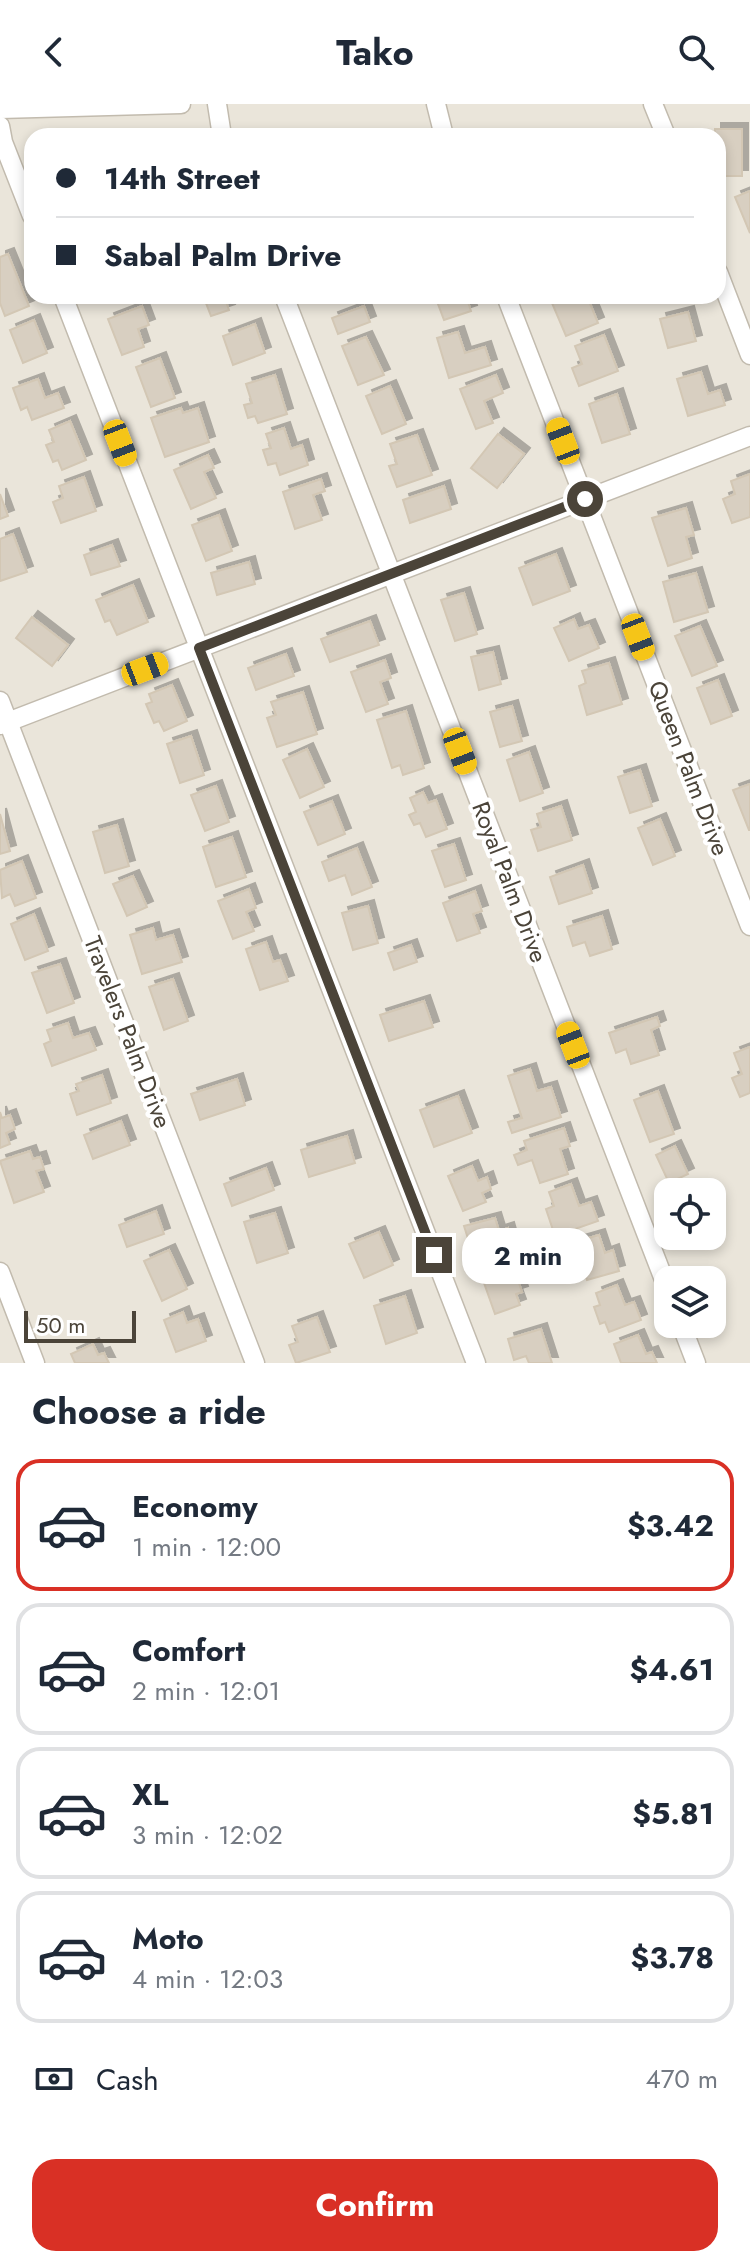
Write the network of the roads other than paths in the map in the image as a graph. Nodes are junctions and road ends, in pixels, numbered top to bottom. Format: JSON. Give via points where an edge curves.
{"nodes":[{"id":1,"x":181,"y":104,"type":"edge"},
{"id":2,"x":217,"y":104,"type":"edge"},
{"id":3,"x":436,"y":104,"type":"edge"},
{"id":4,"x":653,"y":104,"type":"edge"},
{"id":5,"x":0,"y":109,"type":"edge"},
{"id":6,"x":0,"y":126,"type":"edge"},
{"id":7,"x":221,"y":128,"type":"edge"},
{"id":8,"x":442,"y":128,"type":"edge"},
{"id":9,"x":663,"y":128,"type":"edge"},
{"id":10,"x":24,"y":196,"type":"edge"},
{"id":11,"x":726,"y":293,"type":"edge"},
{"id":12,"x":66,"y":304,"type":"edge"},
{"id":13,"x":287,"y":304,"type":"edge"},
{"id":14,"x":509,"y":304,"type":"edge"},
{"id":15,"x":750,"y":355,"type":"edge"},
{"id":16,"x":750,"y":436,"type":"edge"},
{"id":17,"x":585,"y":499,"type":"junction"},
{"id":18,"x":391,"y":574,"type":"junction"},
{"id":19,"x":199,"y":648,"type":"junction"},
{"id":20,"x":0,"y":701,"type":"edge"},
{"id":21,"x":4,"y":724,"type":"edge"},
{"id":22,"x":750,"y":926,"type":"edge"},
{"id":23,"x":659,"y":1266,"type":"edge"},
{"id":24,"x":0,"y":1272,"type":"edge"},
{"id":25,"x":686,"y":1338,"type":"edge"},
{"id":26,"x":35,"y":1363,"type":"edge"},
{"id":27,"x":255,"y":1363,"type":"edge"},
{"id":28,"x":476,"y":1363,"type":"edge"},
{"id":29,"x":696,"y":1363,"type":"edge"}],
"edges":[{"from":1,"to":5,"type":"street"},
{"from":2,"to":7,"type":"street"},
{"from":3,"to":8,"type":"street"},
{"from":4,"to":9,"type":"street"},
{"from":6,"to":10,"type":"street"},
{"from":11,"to":15,"type":"street"},
{"from":12,"to":19,"type":"street"},
{"from":13,"to":18,"type":"street","name":"Royal Palm Drive"},
{"from":14,"to":17,"type":"street","name":"Queen Palm Drive"},
{"from":16,"to":17,"type":"street"},
{"from":17,"to":18,"type":"street"},
{"from":17,"to":22,"type":"street","name":"Queen Palm Drive"},
{"from":18,"to":19,"type":"street"},
{"from":18,"to":23,"type":"street","name":"Royal Palm Drive"},
{"from":19,"to":21,"type":"street"},
{"from":19,"to":28,"type":"street"},
{"from":20,"to":21,"type":"street","name":"Travelers Palm Drive"},
{"from":21,"to":27,"type":"street","name":"Travelers Palm Drive"},
{"from":24,"to":26,"type":"street"},
{"from":25,"to":29,"type":"street"}]}
